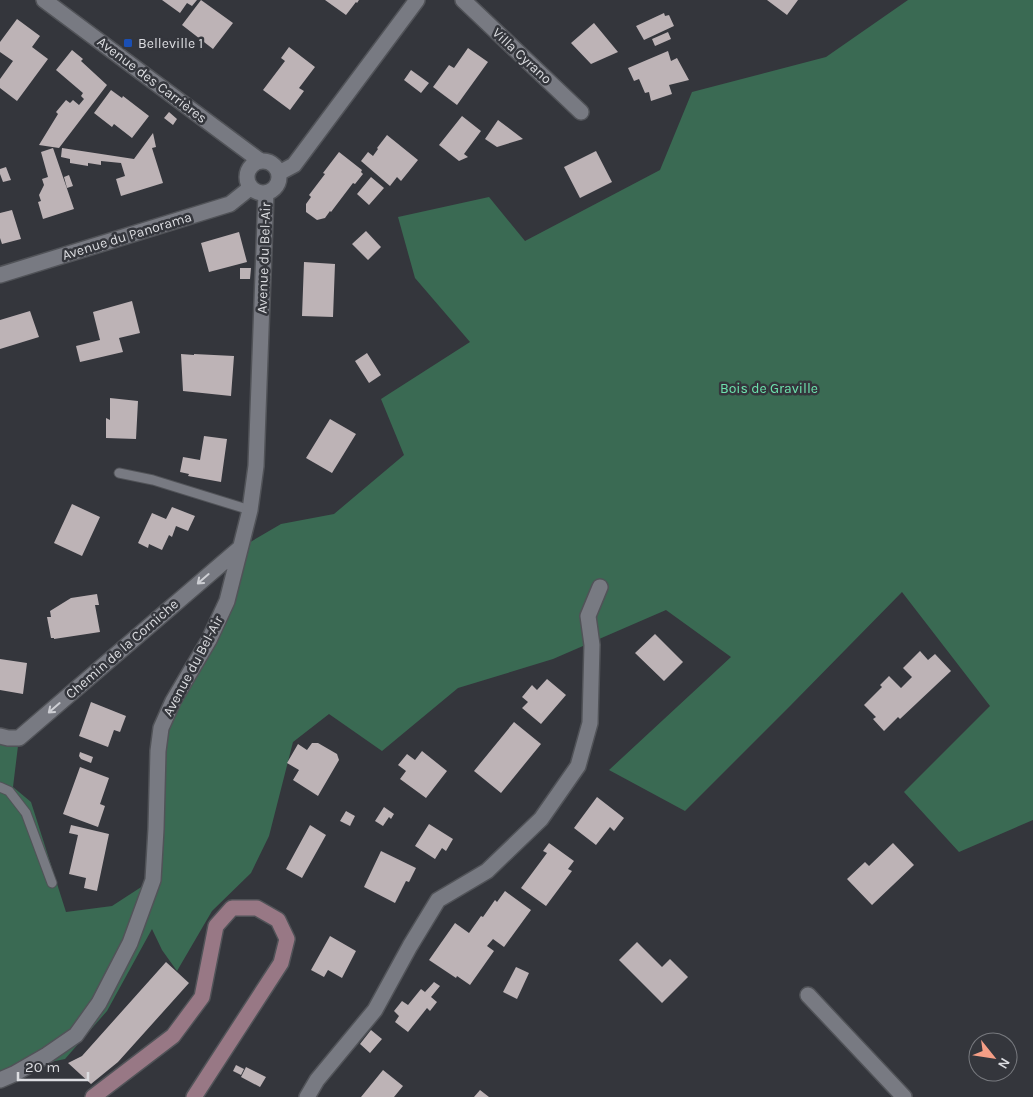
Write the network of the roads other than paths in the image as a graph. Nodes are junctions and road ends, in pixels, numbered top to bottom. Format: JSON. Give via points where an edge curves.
{"nodes":[{"id":1,"x":44,"y":0,"type":"edge"},
{"id":2,"x":418,"y":0,"type":"edge"},
{"id":3,"x":463,"y":0,"type":"edge"},
{"id":4,"x":581,"y":112,"type":"dead end"},
{"id":5,"x":259,"y":160,"type":"junction"},
{"id":6,"x":279,"y":173,"type":"junction"},
{"id":7,"x":250,"y":188,"type":"junction"},
{"id":8,"x":266,"y":193,"type":"junction"},
{"id":9,"x":0,"y":275,"type":"edge"},
{"id":10,"x":119,"y":473,"type":"dead end"},
{"id":11,"x":250,"y":510,"type":"junction"},
{"id":12,"x":240,"y":548,"type":"junction"},
{"id":13,"x":600,"y":587,"type":"dead end"},
{"id":14,"x":0,"y":736,"type":"edge"},
{"id":15,"x":0,"y":787,"type":"edge"},
{"id":16,"x":52,"y":883,"type":"dead end"},
{"id":17,"x":808,"y":995,"type":"dead end"},
{"id":18,"x":0,"y":1080,"type":"edge"},
{"id":19,"x":94,"y":1097,"type":"edge"},
{"id":20,"x":194,"y":1097,"type":"edge"},
{"id":21,"x":307,"y":1097,"type":"edge"},
{"id":22,"x":904,"y":1097,"type":"edge"}],
"edges":[{"from":1,"to":5,"type":"street","name":"Avenue des Carrières"},
{"from":2,"to":6,"type":"street","via":[[294,165]]},
{"from":3,"to":4,"type":"street","name":"Villa Cyrano"},
{"from":5,"to":6,"type":"street","via":[[268,161]]},
{"from":5,"to":7,"type":"street","via":[[246,172]]},
{"from":6,"to":8,"type":"street","via":[[279,182],[274,190]]},
{"from":7,"to":8,"type":"street"},
{"from":7,"to":9,"type":"street","name":"Avenue du Panorama","via":[[230,204]]},
{"from":8,"to":11,"type":"street","name":"Avenue du Bel-Air","via":[[256,466]]},
{"from":10,"to":11,"type":"lane","via":[[153,480]]},
{"from":11,"to":12,"type":"street","name":"Avenue du Bel-Air"},
{"from":12,"to":14,"type":"street","name":"Chemin de la Corniche","one_way":true,"via":[[19,738]]},
{"from":12,"to":18,"type":"street","name":"Avenue du Bel-Air","via":[[227,601],[161,728],[152,880],[130,943],[99,1003],[76,1035]]},
{"from":13,"to":21,"type":"street","via":[[588,616],[592,645],[590,723],[578,766],[541,819],[487,871],[438,900],[375,1010],[317,1080]]},
{"from":15,"to":16,"type":"lane","via":[[9,791],[26,812]]},
{"from":17,"to":22,"type":"street"},
{"from":19,"to":20,"type":"street","via":[[173,1036],[202,997],[216,926],[232,908],[257,908],[278,920],[287,939],[282,963]]}]}
